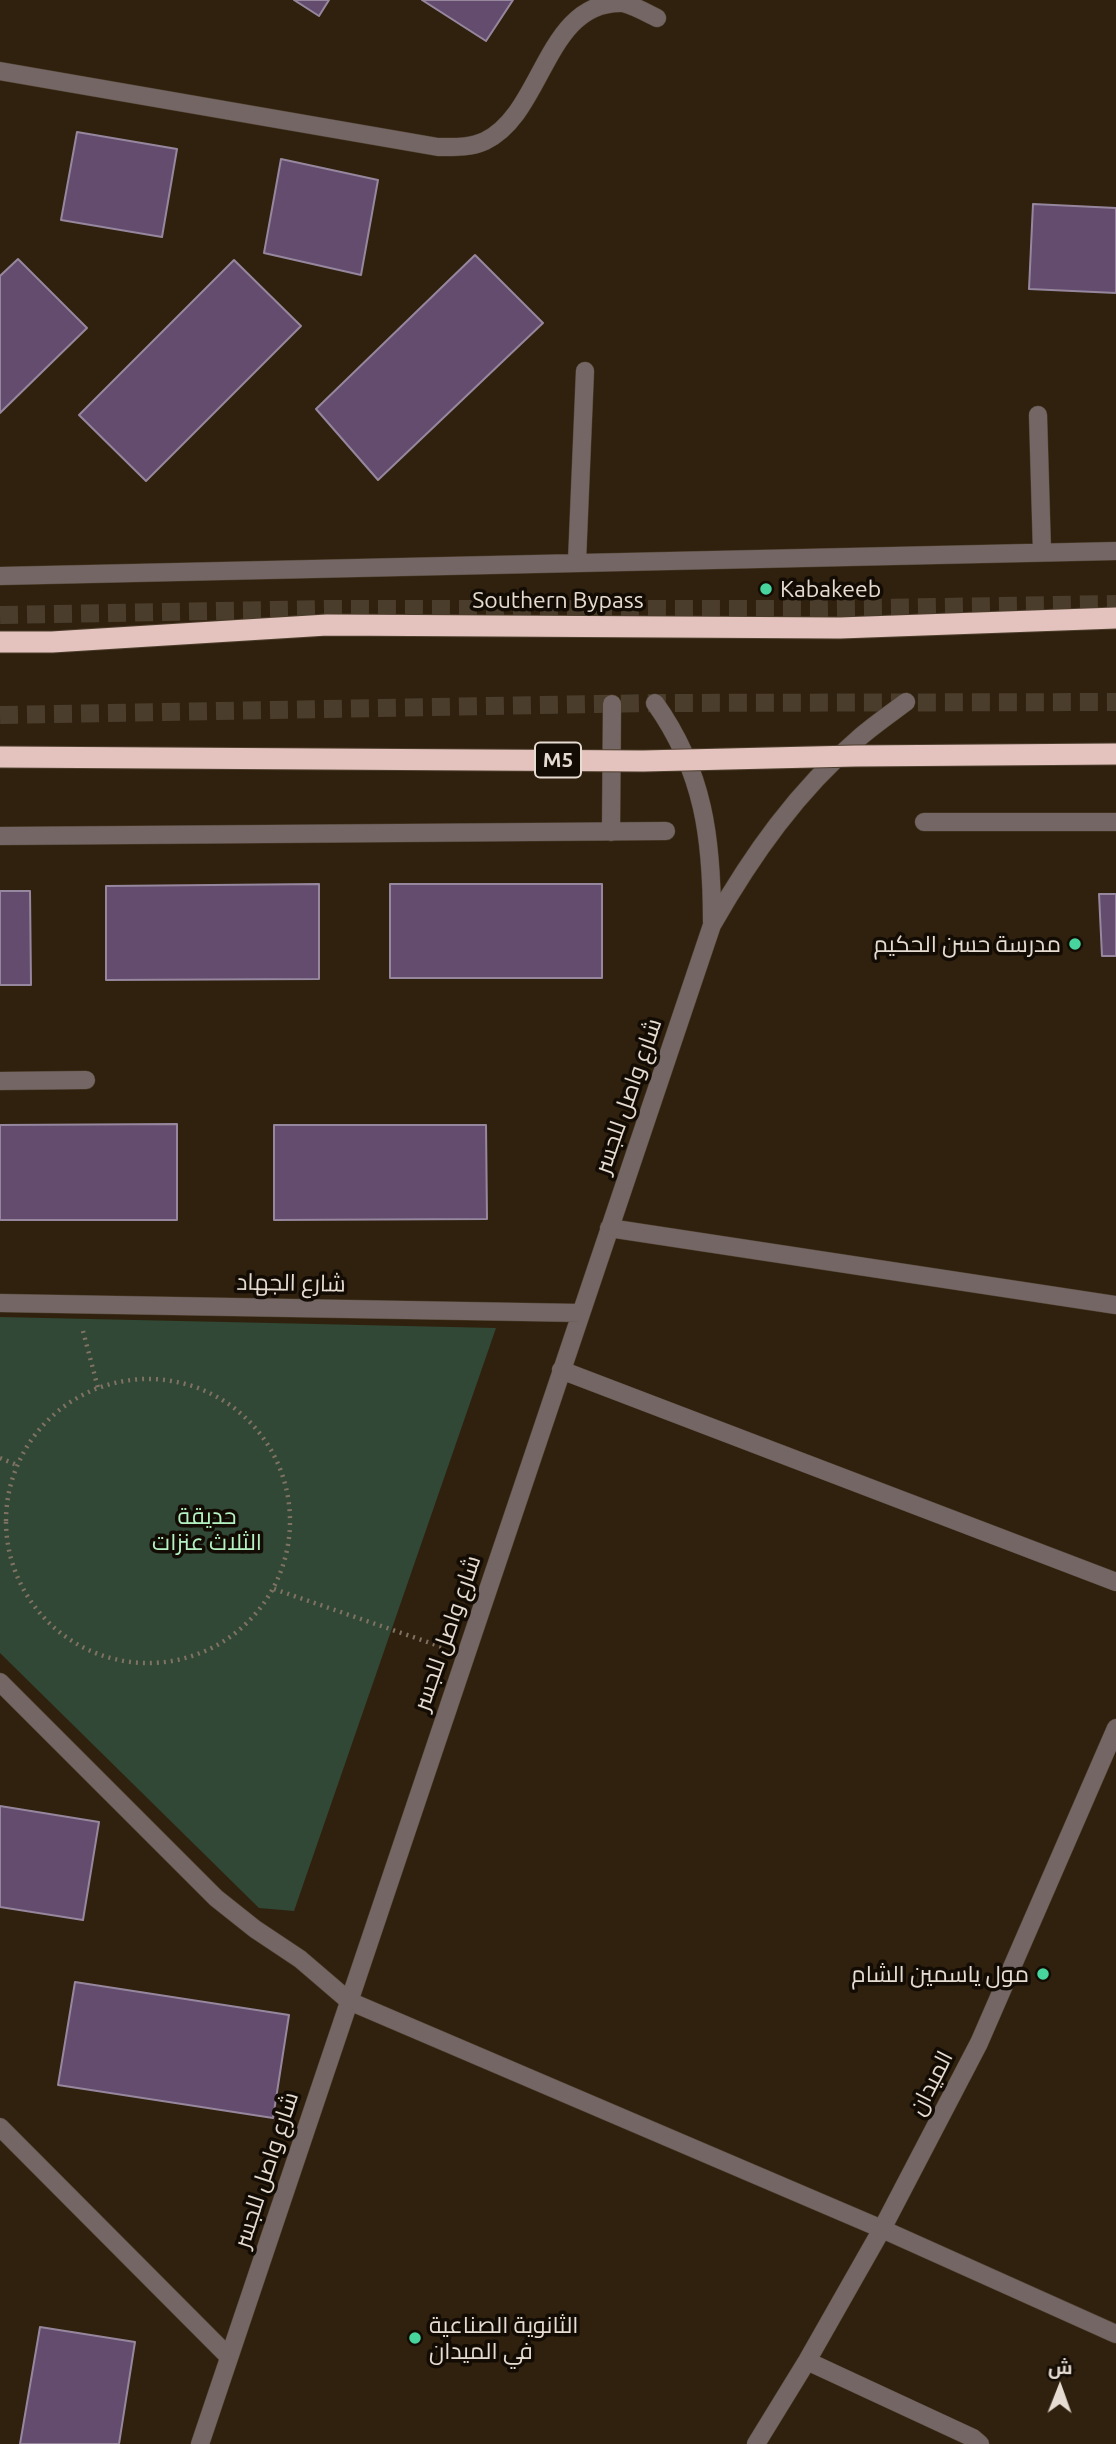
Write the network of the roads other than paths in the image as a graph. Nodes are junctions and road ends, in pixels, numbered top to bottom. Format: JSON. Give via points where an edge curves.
{"nodes":[{"id":1,"x":657,"y":18,"type":"dead end"},
{"id":2,"x":0,"y":71,"type":"edge"},
{"id":3,"x":585,"y":372,"type":"dead end"},
{"id":4,"x":1038,"y":415,"type":"dead end"},
{"id":5,"x":1116,"y":551,"type":"edge"},
{"id":6,"x":1042,"y":552,"type":"junction"},
{"id":7,"x":577,"y":561,"type":"junction"},
{"id":8,"x":0,"y":576,"type":"edge"},
{"id":9,"x":1116,"y":618,"type":"edge"},
{"id":10,"x":0,"y":640,"type":"edge"},
{"id":11,"x":906,"y":702,"type":"dead end"},
{"id":12,"x":655,"y":703,"type":"dead end"},
{"id":13,"x":612,"y":704,"type":"dead end"},
{"id":14,"x":1116,"y":754,"type":"edge"},
{"id":15,"x":0,"y":757,"type":"edge"},
{"id":16,"x":923,"y":822,"type":"dead end"},
{"id":17,"x":1116,"y":822,"type":"edge"},
{"id":18,"x":666,"y":831,"type":"dead end"},
{"id":19,"x":611,"y":832,"type":"junction"},
{"id":20,"x":0,"y":836,"type":"edge"},
{"id":21,"x":712,"y":925,"type":"junction"},
{"id":22,"x":86,"y":1080,"type":"dead end"},
{"id":23,"x":0,"y":1081,"type":"edge"},
{"id":24,"x":609,"y":1228,"type":"junction"},
{"id":25,"x":0,"y":1303,"type":"edge"},
{"id":26,"x":1116,"y":1305,"type":"edge"},
{"id":27,"x":581,"y":1313,"type":"junction"},
{"id":28,"x":561,"y":1370,"type":"junction"},
{"id":29,"x":1116,"y":1582,"type":"edge"},
{"id":30,"x":0,"y":1682,"type":"edge"},
{"id":31,"x":1116,"y":1728,"type":"edge"},
{"id":32,"x":349,"y":2001,"type":"junction"},
{"id":33,"x":0,"y":2127,"type":"edge"},
{"id":34,"x":882,"y":2230,"type":"junction"},
{"id":35,"x":1116,"y":2334,"type":"edge"},
{"id":36,"x":229,"y":2357,"type":"junction"},
{"id":37,"x":807,"y":2361,"type":"junction"},
{"id":38,"x":200,"y":2444,"type":"edge"},
{"id":39,"x":756,"y":2444,"type":"edge"},
{"id":40,"x":981,"y":2444,"type":"edge"}],
"edges":[{"from":1,"to":2,"type":"street","via":[[609,1],[576,13],[564,25],[505,128],[485,141],[462,147],[438,147]]},
{"from":3,"to":7,"type":"street"},
{"from":4,"to":6,"type":"street"},
{"from":5,"to":6,"type":"street"},
{"from":6,"to":7,"type":"street"},
{"from":7,"to":8,"type":"street"},
{"from":9,"to":10,"type":"highway","name":"Southern Bypass","via":[[840,628],[327,625],[51,642]]},
{"from":11,"to":21,"type":"street","name":"شارع واصل للجسر","via":[[859,738],[784,815]]},
{"from":12,"to":21,"type":"street","name":"شارع واصل للجسر","via":[[674,730],[707,824]]},
{"from":13,"to":19,"type":"street"},
{"from":14,"to":15,"type":"highway","number":"M5","bridge":true,"via":[[643,761]]},
{"from":16,"to":17,"type":"street"},
{"from":18,"to":19,"type":"street"},
{"from":19,"to":20,"type":"street"},
{"from":21,"to":24,"type":"street","name":"شارع واصل للجسر"},
{"from":22,"to":23,"type":"street"},
{"from":24,"to":26,"type":"street"},
{"from":24,"to":27,"type":"street","name":"شارع واصل للجسر"},
{"from":25,"to":27,"type":"street","name":"شارع الجهاد"},
{"from":27,"to":28,"type":"street","name":"شارع واصل للجسر"},
{"from":28,"to":29,"type":"street"},
{"from":28,"to":32,"type":"street","name":"شارع واصل للجسر"},
{"from":30,"to":32,"type":"street","via":[[216,1898]]},
{"from":31,"to":34,"type":"street","name":"الميدان","via":[[979,2043]]},
{"from":32,"to":34,"type":"street"},
{"from":32,"to":36,"type":"street","name":"شارع واصل للجسر"},
{"from":33,"to":36,"type":"street"},
{"from":34,"to":35,"type":"street"},
{"from":34,"to":37,"type":"street","name":"الميدان"},
{"from":36,"to":38,"type":"street","name":"شارع واصل للجسر"},
{"from":37,"to":39,"type":"street","name":"الميدان"},
{"from":37,"to":40,"type":"street"}]}
